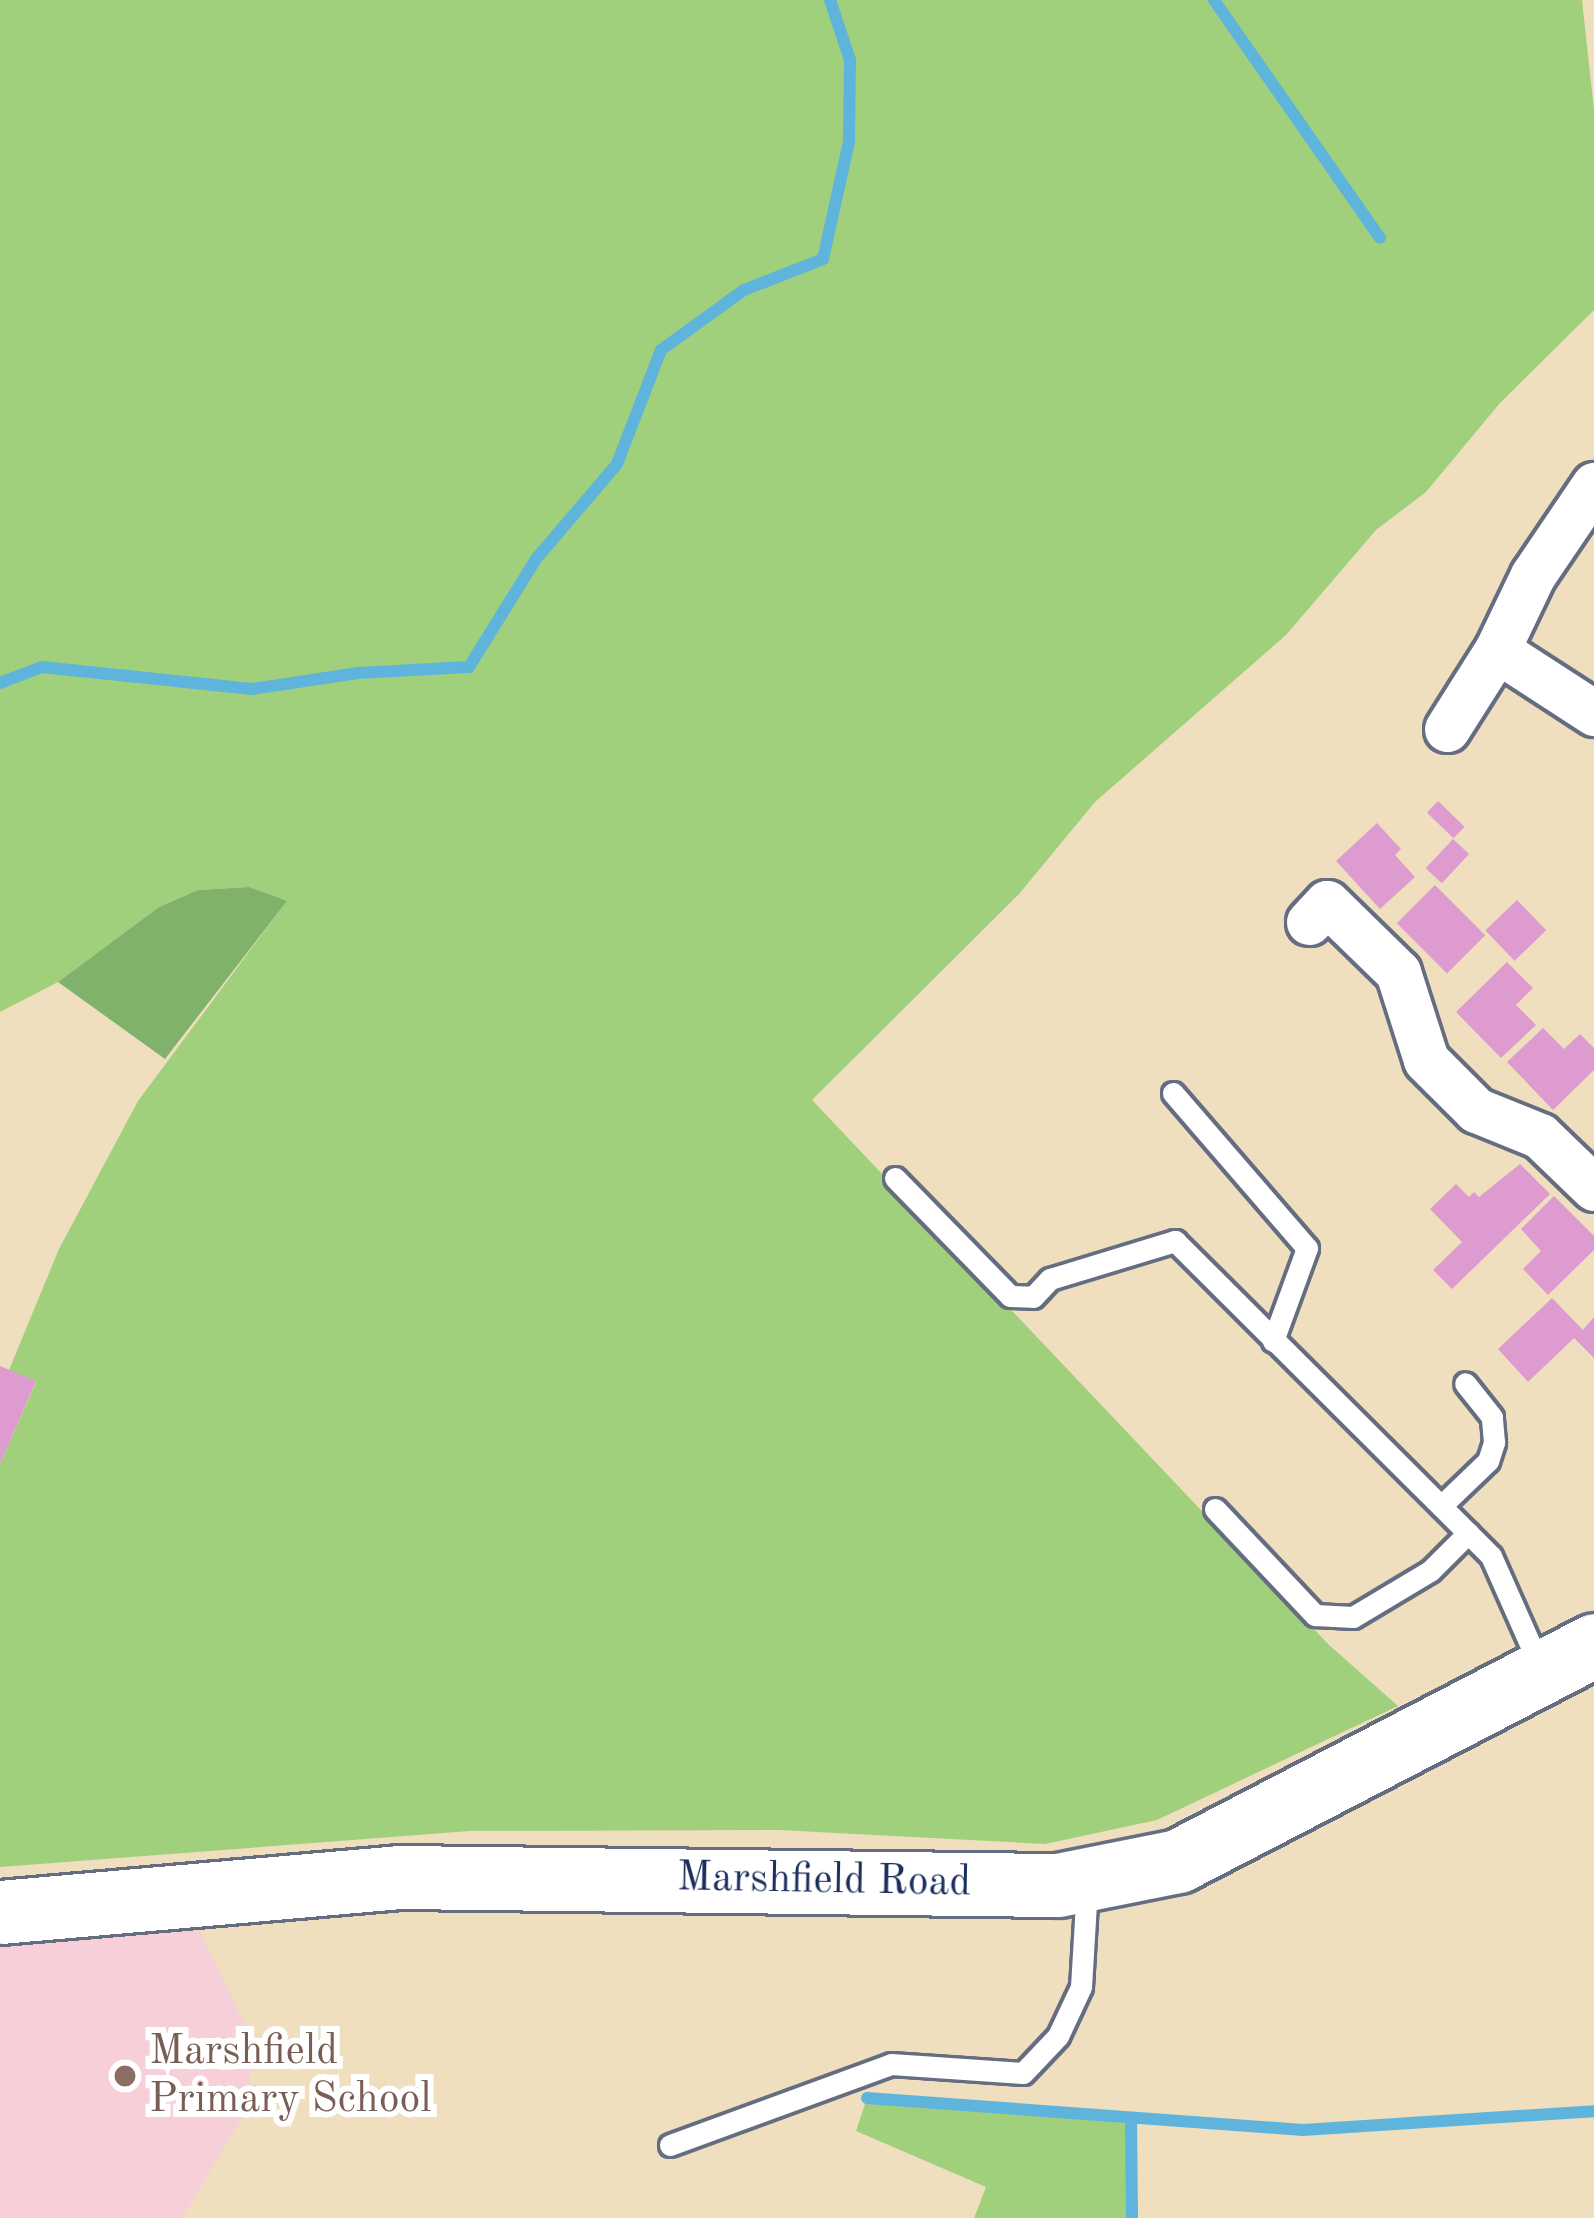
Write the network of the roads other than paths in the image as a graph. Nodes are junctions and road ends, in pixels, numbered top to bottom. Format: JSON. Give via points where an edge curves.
{"nodes":[{"id":1,"x":1594,"y":485,"type":"edge"},
{"id":2,"x":1497,"y":650,"type":"junction"},
{"id":3,"x":1594,"y":713,"type":"edge"},
{"id":4,"x":1447,"y":729,"type":"dead end"},
{"id":5,"x":1309,"y":922,"type":"dead end"},
{"id":6,"x":1173,"y":1093,"type":"dead end"},
{"id":7,"x":895,"y":1178,"type":"dead end"},
{"id":8,"x":1594,"y":1188,"type":"edge"},
{"id":9,"x":1273,"y":1341,"type":"junction"},
{"id":10,"x":1465,"y":1383,"type":"dead end"},
{"id":11,"x":1441,"y":1506,"type":"junction"},
{"id":12,"x":1215,"y":1509,"type":"dead end"},
{"id":13,"x":1468,"y":1533,"type":"junction"},
{"id":14,"x":1568,"y":1657,"type":"edge"},
{"id":15,"x":1088,"y":1879,"type":"junction"},
{"id":16,"x":0,"y":1912,"type":"edge"},
{"id":17,"x":670,"y":2145,"type":"dead end"}],
"edges":[{"from":1,"to":2,"type":"street","via":[[1533,575]]},
{"from":2,"to":3,"type":"street"},
{"from":2,"to":4,"type":"street"},
{"from":5,"to":8,"type":"street","via":[[1327,904],[1398,972],[1426,1060],[1476,1111],[1540,1136]]},
{"from":6,"to":9,"type":"lane","via":[[1307,1248]]},
{"from":7,"to":9,"type":"lane","via":[[1010,1296],[1033,1297],[1050,1280],[1175,1241]]},
{"from":9,"to":11,"type":"lane"},
{"from":10,"to":11,"type":"lane","via":[[1492,1417],[1494,1442],[1488,1461]]},
{"from":11,"to":13,"type":"lane"},
{"from":12,"to":13,"type":"lane","via":[[1315,1616],[1353,1617],[1430,1571]]},
{"from":13,"to":14,"type":"lane"},
{"from":14,"to":15,"type":"street","name":"Marshfield Road","via":[[1178,1861]]},
{"from":15,"to":16,"type":"street","name":"Marshfield Road","via":[[1034,1885],[399,1877]]},
{"from":15,"to":17,"type":"lane","via":[[1081,1987],[1058,2036],[1023,2073],[891,2064]]}]}
